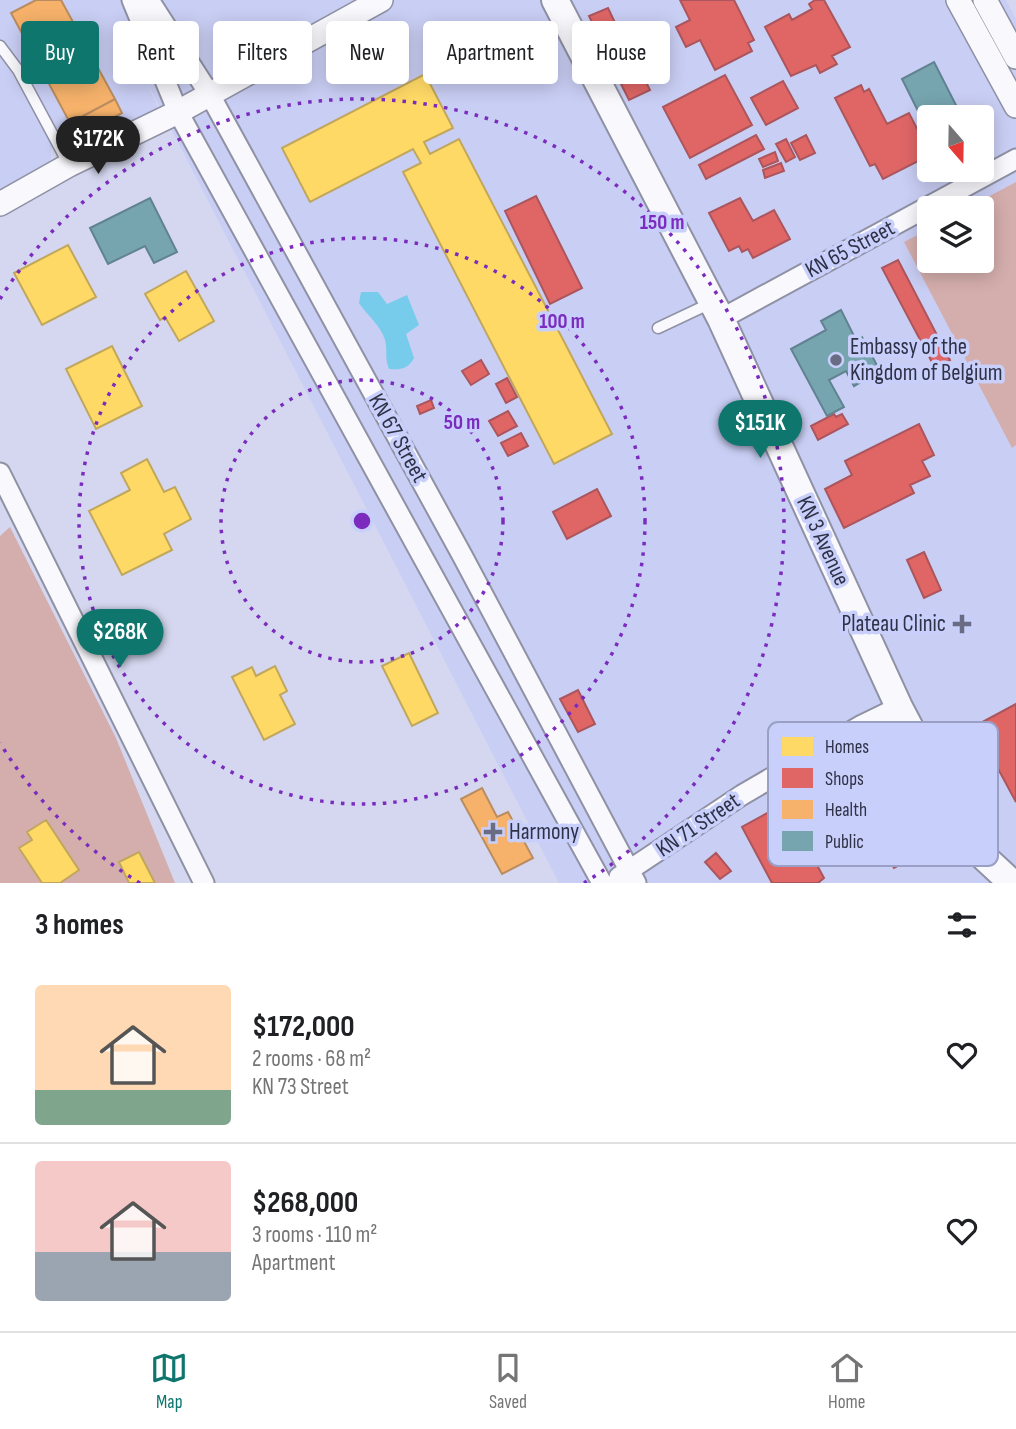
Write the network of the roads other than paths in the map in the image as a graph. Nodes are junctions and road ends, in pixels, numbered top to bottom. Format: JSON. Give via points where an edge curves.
{"nodes":[{"id":1,"x":132,"y":0,"type":"edge"},
{"id":2,"x":149,"y":0,"type":"edge"},
{"id":3,"x":381,"y":0,"type":"edge"},
{"id":4,"x":555,"y":0,"type":"edge"},
{"id":5,"x":985,"y":0,"type":"edge"},
{"id":6,"x":961,"y":5,"type":"edge"},
{"id":7,"x":0,"y":46,"type":"edge"},
{"id":8,"x":1016,"y":57,"type":"edge"},
{"id":9,"x":210,"y":95,"type":"junction"},
{"id":10,"x":1016,"y":106,"type":"edge"},
{"id":11,"x":178,"y":112,"type":"junction"},
{"id":12,"x":1016,"y":159,"type":"edge"},
{"id":13,"x":69,"y":165,"type":"junction"},
{"id":14,"x":0,"y":204,"type":"edge"},
{"id":15,"x":716,"y":311,"type":"junction"},
{"id":16,"x":658,"y":328,"type":"dead end"},
{"id":17,"x":0,"y":473,"type":"edge"},
{"id":18,"x":899,"y":707,"type":"junction"},
{"id":19,"x":868,"y":722,"type":"edge"},
{"id":20,"x":907,"y":722,"type":"edge"},
{"id":21,"x":768,"y":780,"type":"edge"},
{"id":22,"x":994,"y":866,"type":"edge"},
{"id":23,"x":633,"y":877,"type":"edge"},
{"id":24,"x":204,"y":883,"type":"edge"},
{"id":25,"x":602,"y":883,"type":"edge"},
{"id":26,"x":608,"y":883,"type":"edge"},
{"id":27,"x":1012,"y":883,"type":"edge"}],
"edges":[{"from":1,"to":11,"type":"street","name":"KN 67 Street"},
{"from":2,"to":9,"type":"street","name":"KN 67 Street"},
{"from":3,"to":9,"type":"street"},
{"from":4,"to":15,"type":"main road","name":"KN 3 Avenue"},
{"from":5,"to":6,"type":"street"},
{"from":5,"to":8,"type":"street"},
{"from":6,"to":10,"type":"street"},
{"from":7,"to":13,"type":"lane","via":[[18,70]]},
{"from":9,"to":11,"type":"street"},
{"from":9,"to":23,"type":"street","name":"KN 67 Street"},
{"from":11,"to":13,"type":"street"},
{"from":11,"to":25,"type":"street","name":"KN 67 Street"},
{"from":12,"to":15,"type":"street","name":"KN 65 Street"},
{"from":13,"to":14,"type":"street"},
{"from":15,"to":16,"type":"lane"},
{"from":15,"to":18,"type":"main road","name":"KN 3 Avenue"},
{"from":17,"to":24,"type":"street"},
{"from":18,"to":19,"type":"street","name":"KN 71 Street"},
{"from":18,"to":20,"type":"main road","name":"KN 3 Avenue"},
{"from":21,"to":23,"type":"street","name":"KN 71 Street"},
{"from":22,"to":27,"type":"main road","name":"KN 3 Avenue"},
{"from":23,"to":26,"type":"street","name":"KN 71 Street"}]}
